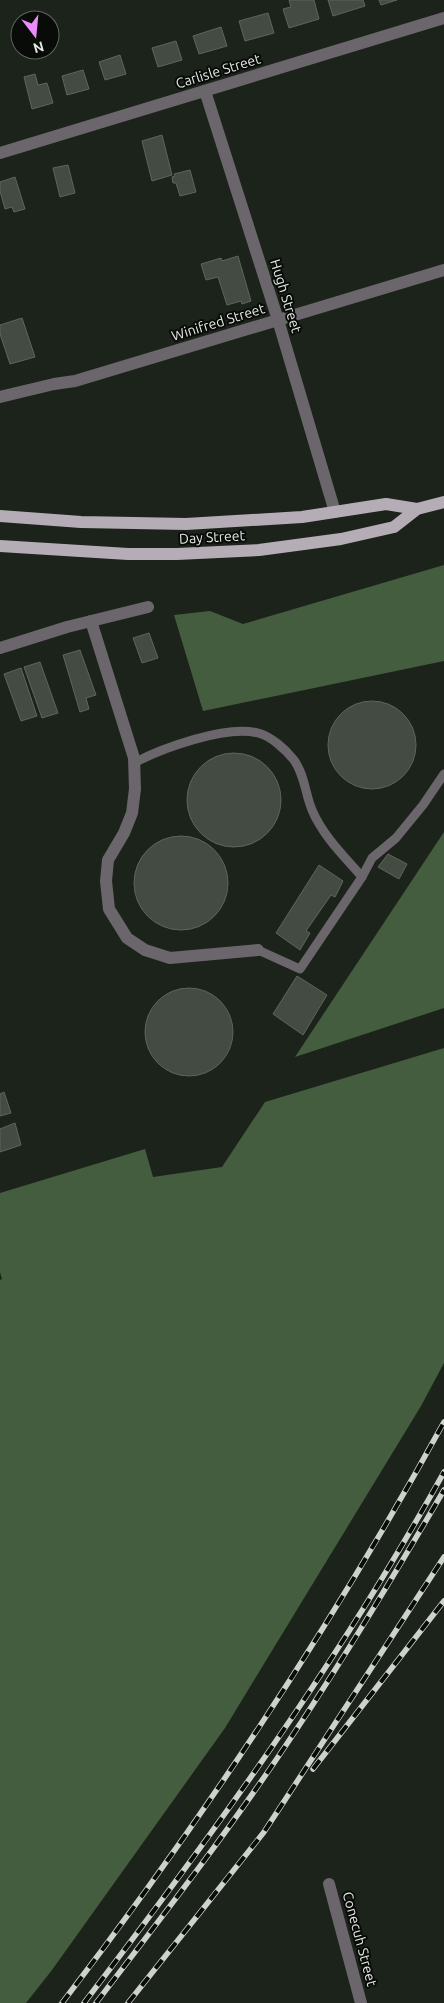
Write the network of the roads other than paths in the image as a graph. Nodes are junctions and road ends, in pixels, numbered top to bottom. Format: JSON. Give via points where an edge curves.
{"nodes":[{"id":1,"x":444,"y":18,"type":"edge"},
{"id":2,"x":205,"y":90,"type":"junction"},
{"id":3,"x":0,"y":153,"type":"edge"},
{"id":4,"x":444,"y":270,"type":"edge"},
{"id":5,"x":278,"y":320,"type":"junction"},
{"id":6,"x":0,"y":397,"type":"edge"},
{"id":7,"x":444,"y":502,"type":"edge"},
{"id":8,"x":417,"y":509,"type":"junction"},
{"id":9,"x":335,"y":512,"type":"junction"},
{"id":10,"x":0,"y":516,"type":"edge"},
{"id":11,"x":0,"y":546,"type":"edge"},
{"id":12,"x":148,"y":607,"type":"dead end"},
{"id":13,"x":91,"y":621,"type":"junction"},
{"id":14,"x":0,"y":648,"type":"edge"},
{"id":15,"x":134,"y":763,"type":"junction"},
{"id":16,"x":444,"y":774,"type":"edge"},
{"id":17,"x":362,"y":877,"type":"junction"},
{"id":18,"x":258,"y":950,"type":"joint"},
{"id":19,"x":329,"y":1884,"type":"dead end"},
{"id":20,"x":361,"y":2003,"type":"edge"}],
"edges":[{"from":1,"to":2,"type":"street","name":"Carlisle Street"},
{"from":2,"to":3,"type":"street","name":"Carlisle Street"},
{"from":2,"to":5,"type":"street","name":"Hugh Street"},
{"from":4,"to":5,"type":"street","name":"Winifred Street"},
{"from":5,"to":6,"type":"street","name":"Winifred Street","via":[[75,380]]},
{"from":5,"to":9,"type":"street","name":"Hugh Street"},
{"from":7,"to":8,"type":"main road","name":"Day Street"},
{"from":8,"to":9,"type":"main road","name":"Day Street","via":[[386,504]]},
{"from":8,"to":11,"type":"main road","name":"Day Street","via":[[394,527],[341,540],[259,550],[128,554]]},
{"from":9,"to":10,"type":"main road","name":"Day Street","via":[[153,525]]},
{"from":12,"to":13,"type":"street"},
{"from":13,"to":14,"type":"street"},
{"from":13,"to":15,"type":"street"},
{"from":15,"to":17,"type":"lane","via":[[186,742],[230,731],[259,733],[282,747],[294,761],[304,778],[312,809],[326,836]]},
{"from":15,"to":18,"type":"street","via":[[132,813],[108,860],[106,881],[109,909],[127,938],[145,950],[170,958]]},
{"from":16,"to":17,"type":"lane","via":[[396,838],[372,858]]},
{"from":17,"to":18,"type":"lane","via":[[300,968]]},
{"from":19,"to":20,"type":"street","name":"Conecuh Street"}]}
